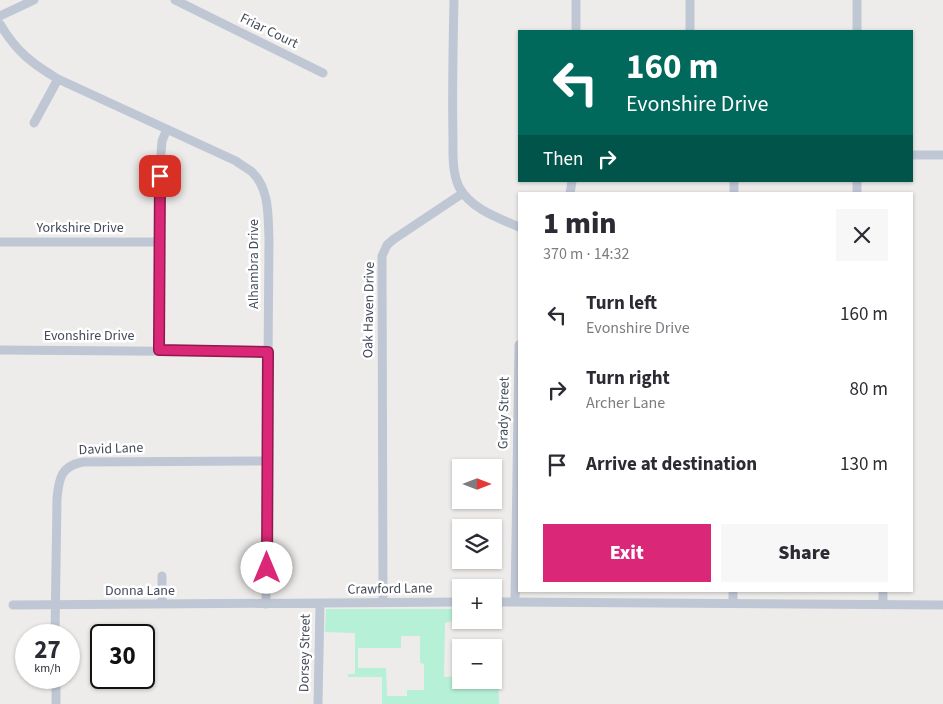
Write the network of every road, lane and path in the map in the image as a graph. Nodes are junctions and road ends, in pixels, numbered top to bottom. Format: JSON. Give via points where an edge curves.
{"nodes":[{"id":1,"x":34,"y":0,"type":"edge"},
{"id":2,"x":175,"y":0,"type":"edge"},
{"id":3,"x":454,"y":0,"type":"edge"},
{"id":4,"x":576,"y":0,"type":"edge"},
{"id":5,"x":690,"y":0,"type":"edge"},
{"id":6,"x":858,"y":0,"type":"edge"},
{"id":7,"x":0,"y":16,"type":"edge"},
{"id":8,"x":0,"y":24,"type":"edge"},
{"id":9,"x":576,"y":30,"type":"edge"},
{"id":10,"x":690,"y":30,"type":"edge"},
{"id":11,"x":858,"y":30,"type":"edge"},
{"id":12,"x":323,"y":73,"type":"dead end"},
{"id":13,"x":58,"y":79,"type":"junction"},
{"id":14,"x":34,"y":123,"type":"dead end"},
{"id":15,"x":167,"y":129,"type":"junction"},
{"id":16,"x":913,"y":155,"type":"edge"},
{"id":17,"x":943,"y":155,"type":"edge"},
{"id":18,"x":463,"y":193,"type":"junction"},
{"id":19,"x":518,"y":227,"type":"edge"},
{"id":20,"x":0,"y":242,"type":"edge"},
{"id":21,"x":160,"y":242,"type":"junction"},
{"id":22,"x":0,"y":350,"type":"edge"},
{"id":23,"x":159,"y":350,"type":"junction"},
{"id":24,"x":268,"y":352,"type":"junction"},
{"id":25,"x":518,"y":409,"type":"edge"},
{"id":26,"x":267,"y":461,"type":"junction"},
{"id":27,"x":162,"y":576,"type":"dead end"},
{"id":28,"x":623,"y":592,"type":"edge"},
{"id":29,"x":733,"y":592,"type":"edge"},
{"id":30,"x":883,"y":592,"type":"edge"},
{"id":31,"x":452,"y":602,"type":"edge"},
{"id":32,"x":502,"y":602,"type":"edge"},
{"id":33,"x":515,"y":602,"type":"junction"},
{"id":34,"x":623,"y":602,"type":"junction"},
{"id":35,"x":383,"y":603,"type":"junction"},
{"id":36,"x":733,"y":603,"type":"junction"},
{"id":37,"x":162,"y":604,"type":"junction"},
{"id":38,"x":266,"y":604,"type":"junction"},
{"id":39,"x":320,"y":604,"type":"junction"},
{"id":40,"x":14,"y":605,"type":"dead end"},
{"id":41,"x":55,"y":605,"type":"junction"},
{"id":42,"x":883,"y":605,"type":"junction"},
{"id":43,"x":943,"y":605,"type":"edge"},
{"id":44,"x":55,"y":624,"type":"edge"},
{"id":45,"x":56,"y":689,"type":"edge"},
{"id":46,"x":56,"y":704,"type":"edge"},
{"id":47,"x":318,"y":704,"type":"edge"}],
"edges":[{"from":1,"to":7,"type":"street"},
{"from":2,"to":12,"type":"street","name":"Friar Court"},
{"from":3,"to":18,"type":"street","via":[[452,120],[455,172]]},
{"from":4,"to":9,"type":"street"},
{"from":5,"to":10,"type":"street"},
{"from":6,"to":11,"type":"street"},
{"from":8,"to":13,"type":"street","name":"Alhambra Drive","via":[[24,56]]},
{"from":13,"to":14,"type":"street"},
{"from":13,"to":15,"type":"street","name":"Alhambra Drive"},
{"from":15,"to":21,"type":"street","via":[[161,154]]},
{"from":15,"to":24,"type":"street","name":"Alhambra Drive","via":[[236,161],[260,183],[268,215]]},
{"from":16,"to":17,"type":"street"},
{"from":18,"to":19,"type":"street","via":[[484,212]]},
{"from":18,"to":35,"type":"street","name":"Oak Haven Drive","via":[[394,239],[382,256]]},
{"from":20,"to":21,"type":"street","name":"Yorkshire Drive"},
{"from":21,"to":23,"type":"street"},
{"from":22,"to":23,"type":"street","name":"Evonshire Drive"},
{"from":23,"to":24,"type":"street","name":"Evonshire Drive"},
{"from":24,"to":26,"type":"street","name":"Alhambra Drive"},
{"from":25,"to":33,"type":"street","name":"Grady Street"},
{"from":26,"to":38,"type":"street","name":"Alhambra Drive"},
{"from":26,"to":41,"type":"street","name":"David Lane","via":[[83,462],[65,469],[58,486]]},
{"from":27,"to":37,"type":"street"},
{"from":28,"to":34,"type":"street"},
{"from":29,"to":36,"type":"street"},
{"from":30,"to":42,"type":"street"},
{"from":31,"to":35,"type":"street","name":"Crawford Lane"},
{"from":32,"to":33,"type":"street"},
{"from":33,"to":34,"type":"street"},
{"from":34,"to":36,"type":"street"},
{"from":35,"to":39,"type":"street","name":"Crawford Lane"},
{"from":36,"to":42,"type":"street"},
{"from":37,"to":38,"type":"street","name":"Donna Lane"},
{"from":37,"to":41,"type":"street","name":"Donna Lane"},
{"from":38,"to":39,"type":"street"},
{"from":39,"to":47,"type":"street","name":"Dorsey Street"},
{"from":40,"to":41,"type":"street","name":"Donna Lane"},
{"from":41,"to":44,"type":"street","name":"David Lane"},
{"from":42,"to":43,"type":"street"},
{"from":45,"to":46,"type":"street"}]}
